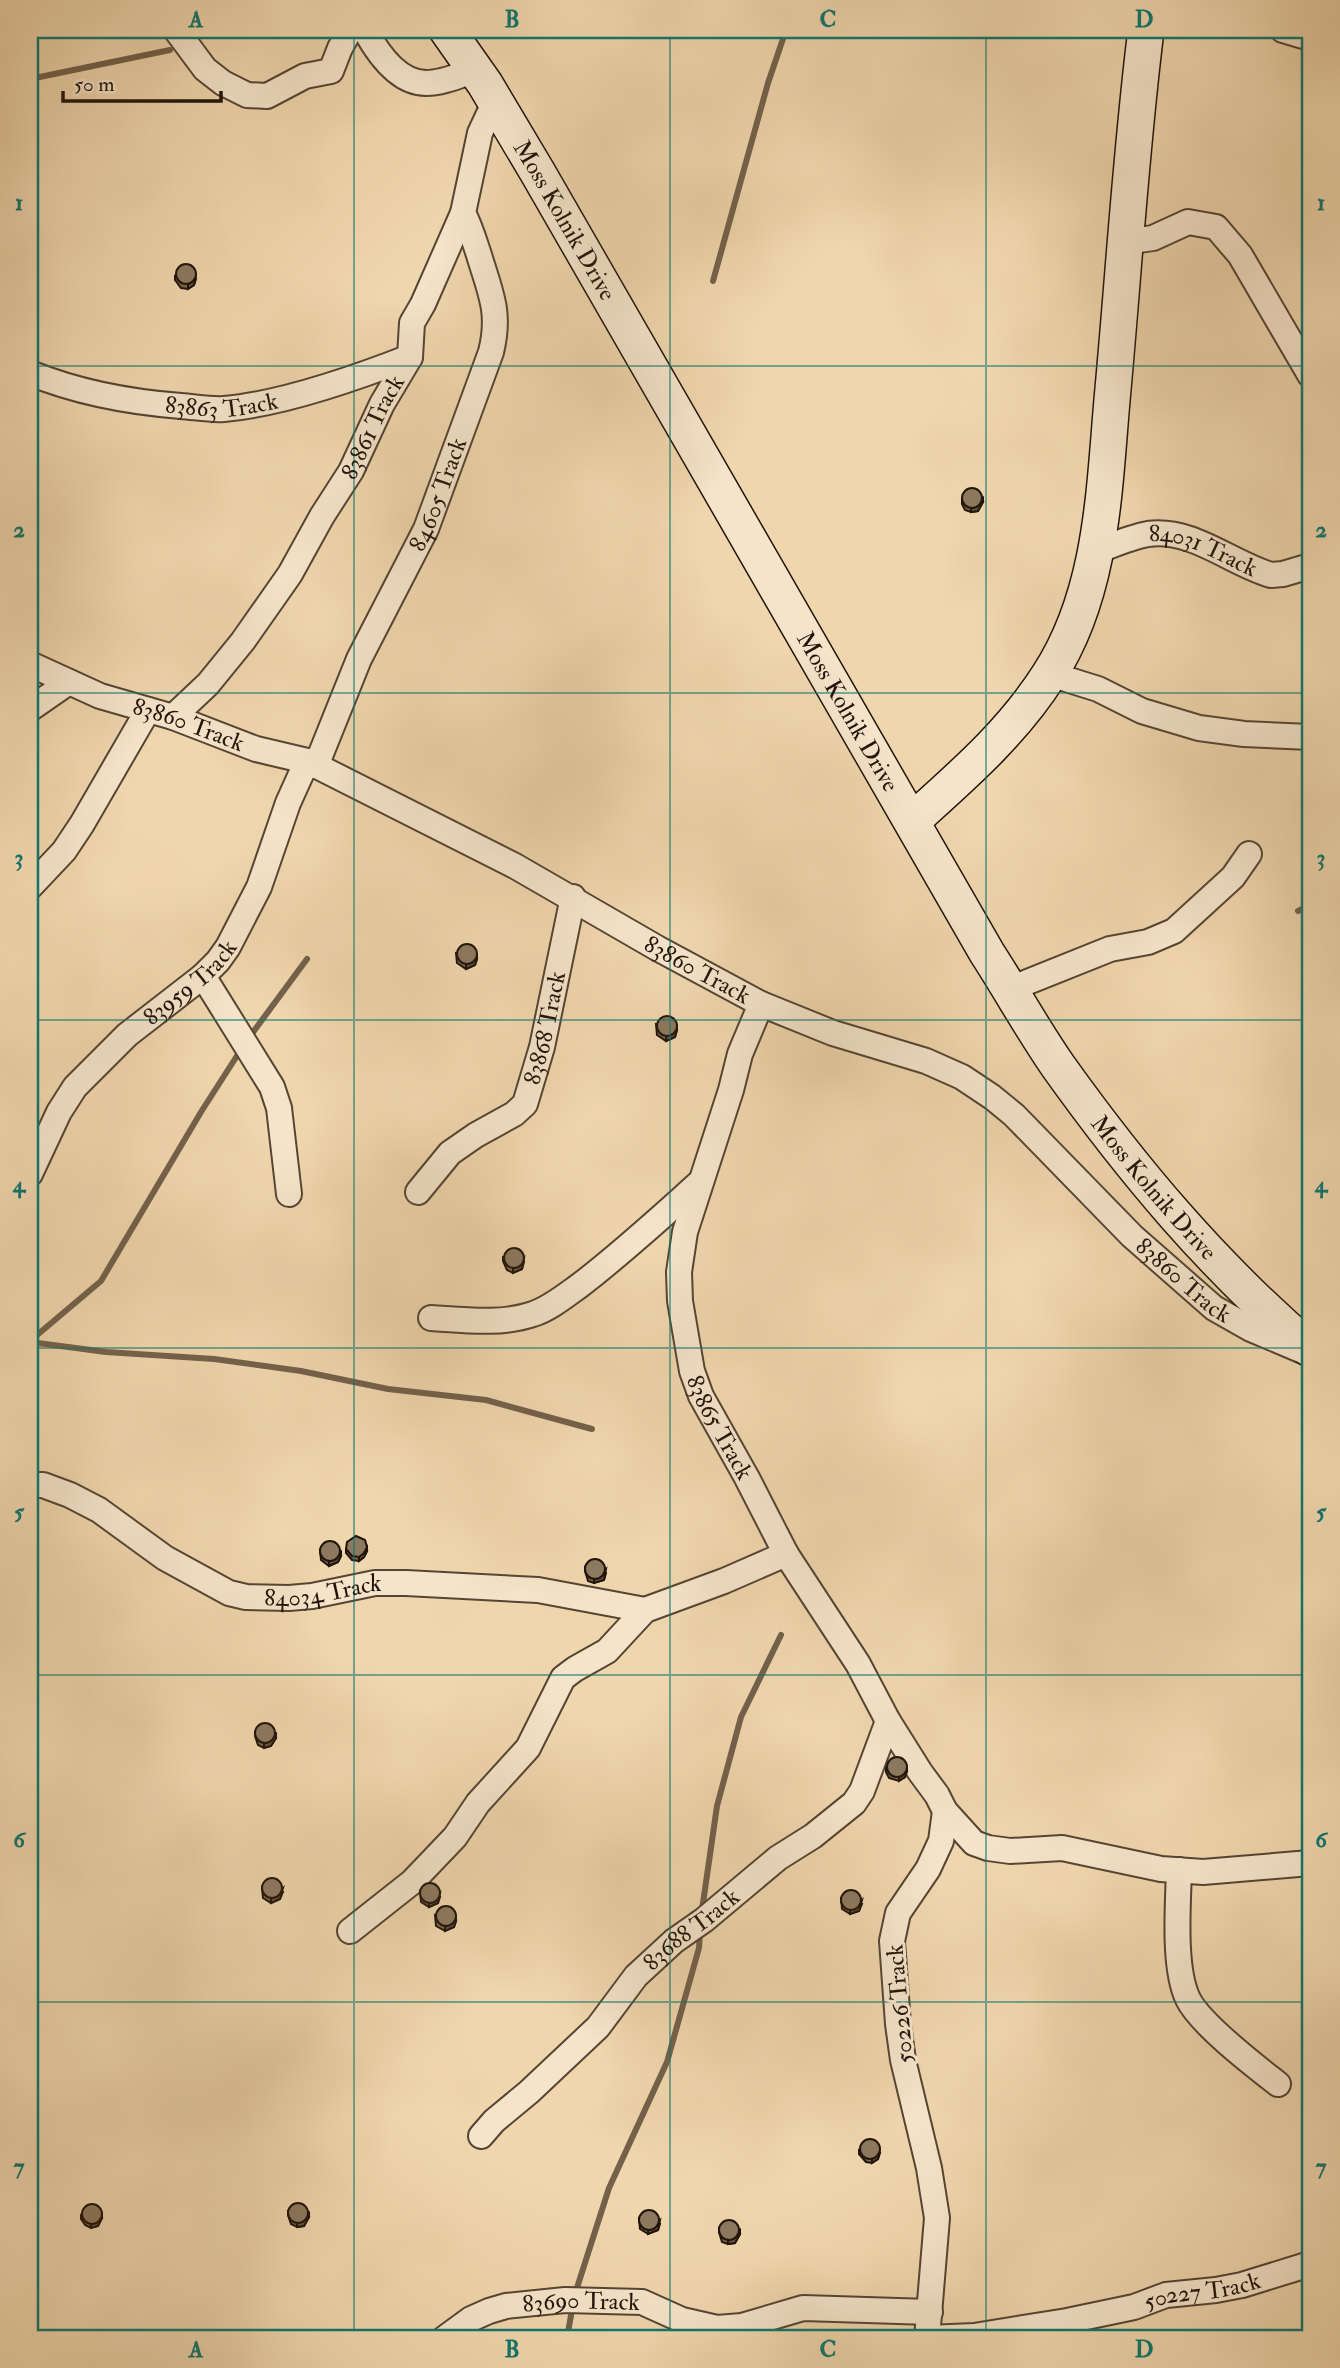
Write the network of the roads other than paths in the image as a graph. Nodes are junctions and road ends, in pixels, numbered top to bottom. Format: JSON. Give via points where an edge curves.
{"nodes":[{"id":1,"x":176,"y":30,"type":"edge"},
{"id":2,"x":350,"y":30,"type":"edge"},
{"id":3,"x":365,"y":30,"type":"edge"},
{"id":4,"x":447,"y":30,"type":"edge"},
{"id":5,"x":1146,"y":30,"type":"edge"},
{"id":6,"x":1283,"y":30,"type":"edge"},
{"id":7,"x":1310,"y":38,"type":"edge"},
{"id":8,"x":476,"y":70,"type":"junction"},
{"id":9,"x":495,"y":101,"type":"junction"},
{"id":10,"x":463,"y":213,"type":"junction"},
{"id":11,"x":1125,"y":242,"type":"junction"},
{"id":12,"x":410,"y":356,"type":"junction"},
{"id":13,"x":30,"y":373,"type":"edge"},
{"id":14,"x":1310,"y":375,"type":"edge"},
{"id":15,"x":1097,"y":551,"type":"junction"},
{"id":16,"x":1310,"y":566,"type":"edge"},
{"id":17,"x":30,"y":664,"type":"edge"},
{"id":18,"x":1050,"y":674,"type":"junction"},
{"id":19,"x":69,"y":682,"type":"junction"},
{"id":20,"x":38,"y":703,"type":"edge"},
{"id":21,"x":148,"y":710,"type":"junction"},
{"id":22,"x":173,"y":717,"type":"junction"},
{"id":23,"x":30,"y":722,"type":"edge"},
{"id":24,"x":1310,"y":737,"type":"edge"},
{"id":25,"x":312,"y":763,"type":"junction"},
{"id":26,"x":912,"y":821,"type":"junction"},
{"id":27,"x":1249,"y":854,"type":"dead end"},
{"id":28,"x":30,"y":887,"type":"edge"},
{"id":29,"x":573,"y":897,"type":"junction"},
{"id":30,"x":203,"y":976,"type":"junction"},
{"id":31,"x":1010,"y":989,"type":"junction"},
{"id":32,"x":761,"y":1004,"type":"junction"},
{"id":33,"x":30,"y":1174,"type":"edge"},
{"id":34,"x":700,"y":1182,"type":"junction"},
{"id":35,"x":418,"y":1192,"type":"dead end"},
{"id":36,"x":289,"y":1194,"type":"dead end"},
{"id":37,"x":430,"y":1318,"type":"dead end"},
{"id":38,"x":1310,"y":1349,"type":"edge"},
{"id":39,"x":1310,"y":1354,"type":"edge"},
{"id":40,"x":30,"y":1485,"type":"edge"},
{"id":41,"x":786,"y":1554,"type":"junction"},
{"id":42,"x":645,"y":1610,"type":"junction"},
{"id":43,"x":888,"y":1721,"type":"junction"},
{"id":44,"x":945,"y":1811,"type":"junction"},
{"id":45,"x":1310,"y":1863,"type":"edge"},
{"id":46,"x":1178,"y":1870,"type":"junction"},
{"id":47,"x":350,"y":1931,"type":"dead end"},
{"id":48,"x":1278,"y":2084,"type":"dead end"},
{"id":49,"x":481,"y":2136,"type":"dead end"},
{"id":50,"x":1310,"y":2264,"type":"edge"},
{"id":51,"x":930,"y":2312,"type":"junction"},
{"id":52,"x":445,"y":2338,"type":"edge"},
{"id":53,"x":927,"y":2338,"type":"edge"}],
"edges":[{"from":1,"to":2,"type":"street","via":[[212,75],[235,90],[260,97],[305,76],[331,71]]},
{"from":3,"to":8,"type":"street","via":[[379,53],[412,80],[438,81]]},
{"from":4,"to":8,"type":"main road","name":"Moss Kolnik Drive"},
{"from":5,"to":11,"type":"main road"},
{"from":6,"to":7,"type":"street"},
{"from":8,"to":9,"type":"main road","name":"Moss Kolnik Drive"},
{"from":9,"to":10,"type":"street","name":"83861 Track","via":[[480,133]]},
{"from":9,"to":26,"type":"main road","name":"Moss Kolnik Drive"},
{"from":10,"to":12,"type":"street","name":"83861 Track","via":[[412,323]]},
{"from":10,"to":25,"type":"street","name":"84605 Track","via":[[491,288],[494,338],[426,529]]},
{"from":11,"to":14,"type":"street","via":[[1153,238],[1188,222],[1216,227],[1240,255]]},
{"from":11,"to":15,"type":"main road"},
{"from":12,"to":13,"type":"street","name":"83863 Track","via":[[339,382],[222,409],[102,396]]},
{"from":12,"to":22,"type":"street","name":"83861 Track","via":[[351,471],[290,574],[227,663]]},
{"from":15,"to":16,"type":"street","name":"84031 Track","via":[[1157,533],[1198,542],[1271,575]]},
{"from":15,"to":18,"type":"main road","via":[[1071,634]]},
{"from":17,"to":19,"type":"street","name":"83860 Track"},
{"from":18,"to":24,"type":"street","via":[[1199,728]]},
{"from":18,"to":26,"type":"main road","via":[[997,742]]},
{"from":19,"to":20,"type":"street"},
{"from":19,"to":21,"type":"street","name":"83860 Track"},
{"from":20,"to":23,"type":"street"},
{"from":21,"to":22,"type":"street","name":"83860 Track"},
{"from":21,"to":28,"type":"street","via":[[82,824]]},
{"from":22,"to":25,"type":"street","name":"83860 Track","via":[[256,749]]},
{"from":25,"to":29,"type":"street","name":"83860 Track"},
{"from":25,"to":30,"type":"street","name":"83959 Track","via":[[288,803],[248,911],[218,961]]},
{"from":26,"to":31,"type":"main road","name":"Moss Kolnik Drive"},
{"from":27,"to":31,"type":"street","via":[[1233,877],[1174,931],[1149,942],[1110,949]]},
{"from":29,"to":32,"type":"street","name":"83860 Track"},
{"from":29,"to":35,"type":"street","name":"83868 Track","via":[[542,1047],[525,1104],[450,1153]]},
{"from":30,"to":33,"type":"street","name":"83959 Track","via":[[127,1035],[75,1087]]},
{"from":30,"to":36,"type":"street","via":[[272,1087],[279,1108]]},
{"from":31,"to":38,"type":"main road","name":"Moss Kolnik Drive","via":[[1057,1064],[1144,1181],[1186,1230]]},
{"from":32,"to":34,"type":"street","name":"83865 Track","via":[[740,1054]]},
{"from":32,"to":39,"type":"street","name":"83860 Track","via":[[962,1077],[1014,1115],[1132,1236],[1214,1308]]},
{"from":34,"to":37,"type":"street","via":[[612,1261],[534,1314],[506,1320]]},
{"from":34,"to":41,"type":"street","name":"83865 Track","via":[[679,1272],[692,1371]]},
{"from":40,"to":42,"type":"street","name":"84034 Track","via":[[56,1489],[80,1500],[146,1547],[229,1593],[246,1597],[289,1598],[375,1583],[406,1583],[538,1590]]},
{"from":41,"to":42,"type":"street"},
{"from":41,"to":43,"type":"street","name":"83865 Track","via":[[858,1664]]},
{"from":42,"to":47,"type":"street","via":[[607,1651],[563,1678],[528,1748],[478,1803],[455,1837],[412,1882]]},
{"from":43,"to":44,"type":"street","name":"83865 Track"},
{"from":43,"to":49,"type":"street","name":"83688 Track","via":[[854,1803],[674,1941],[636,1976],[598,2027]]},
{"from":44,"to":46,"type":"street","via":[[974,1843],[988,1848],[1062,1848]]},
{"from":44,"to":51,"type":"street","name":"50226 Track","via":[[941,1841],[898,1913],[892,1941],[898,2024],[937,2218]]},
{"from":45,"to":46,"type":"street"},
{"from":46,"to":48,"type":"street","via":[[1177,1925],[1188,2000],[1247,2060]]},
{"from":50,"to":53,"type":"street","name":"50227 Track","via":[[1242,2285],[1166,2295],[1067,2321],[974,2336]]},
{"from":51,"to":52,"type":"street","name":"83690 Track","via":[[803,2308],[742,2326],[718,2328],[682,2320],[642,2302],[565,2300],[489,2311]]},
{"from":51,"to":53,"type":"street","name":"50226 Track"}]}
